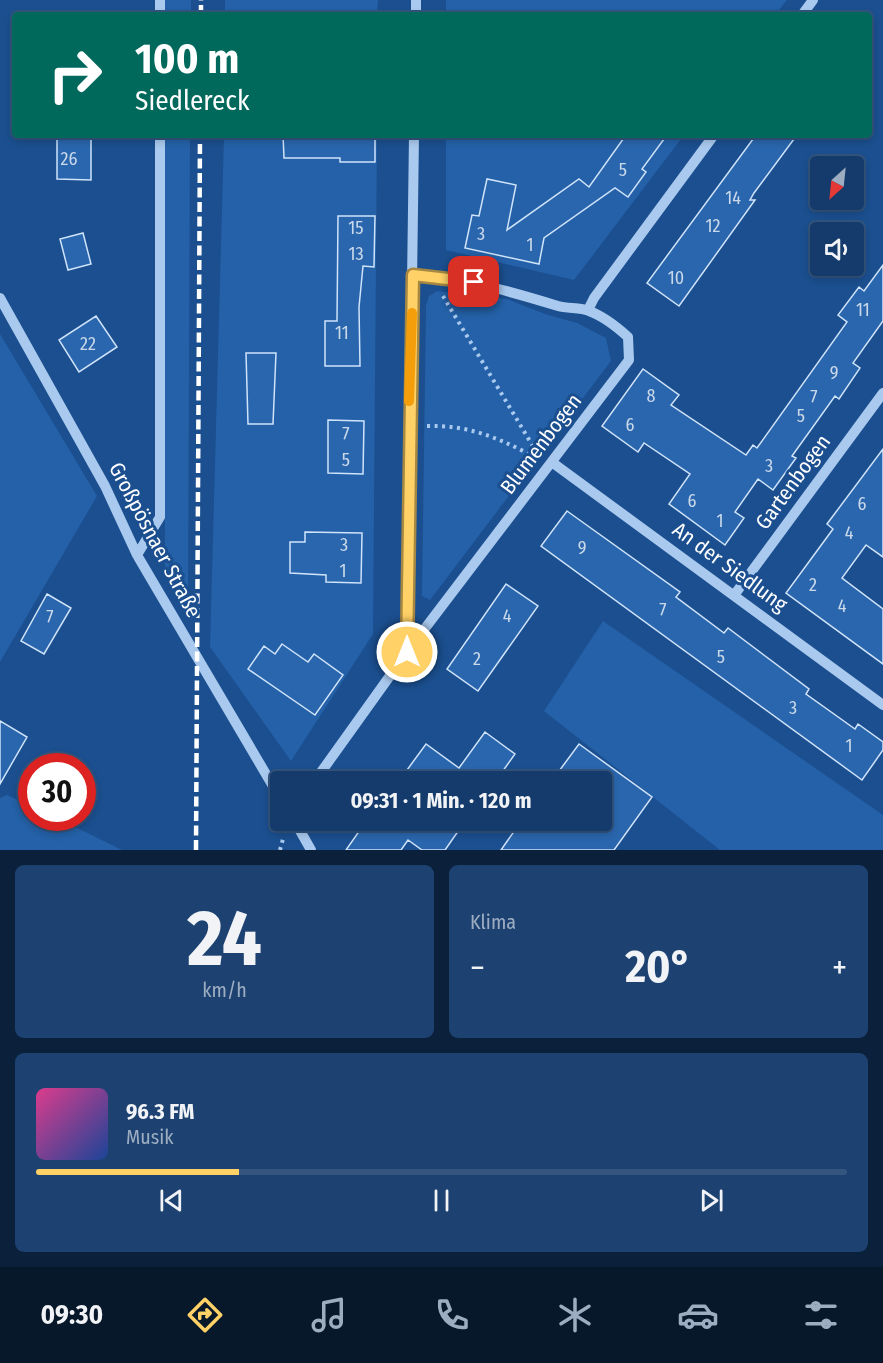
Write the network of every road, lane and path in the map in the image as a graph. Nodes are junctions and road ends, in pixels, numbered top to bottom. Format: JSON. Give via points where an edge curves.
{"nodes":[{"id":1,"x":160,"y":138,"type":"edge"},
{"id":2,"x":414,"y":138,"type":"edge"},
{"id":3,"x":712,"y":138,"type":"edge"},
{"id":4,"x":413,"y":275,"type":"junction"},
{"id":5,"x":436,"y":277,"type":"junction"},
{"id":6,"x":0,"y":298,"type":"edge"},
{"id":7,"x":588,"y":310,"type":"junction"},
{"id":8,"x":883,"y":393,"type":"edge"},
{"id":9,"x":408,"y":426,"type":"junction"},
{"id":10,"x":533,"y":449,"type":"junction"},
{"id":11,"x":553,"y":463,"type":"junction"},
{"id":12,"x":138,"y":555,"type":"junction"},
{"id":13,"x":735,"y":594,"type":"junction"},
{"id":14,"x":407,"y":652,"type":"junction"},
{"id":15,"x":883,"y":705,"type":"edge"},
{"id":16,"x":322,"y":771,"type":"edge"},
{"id":17,"x":270,"y":781,"type":"edge"},
{"id":18,"x":300,"y":831,"type":"edge"},
{"id":19,"x":311,"y":850,"type":"edge"}],
"edges":[{"from":1,"to":12,"type":"street","via":[[160,517]]},
{"from":2,"to":4,"type":"street"},
{"from":3,"to":7,"type":"street"},
{"from":4,"to":5,"type":"street"},
{"from":4,"to":9,"type":"street"},
{"from":5,"to":7,"type":"street"},
{"from":5,"to":10,"type":"path","via":[[446,305]]},
{"from":6,"to":12,"type":"street","name":"Großpösnaer Straße","via":[[105,486]]},
{"from":7,"to":11,"type":"street","name":"Blumenbogen","via":[[628,337],[628,360]]},
{"from":8,"to":13,"type":"street","name":"Gartenbogen"},
{"from":9,"to":10,"type":"path","via":[[455,425],[500,439],[529,454]]},
{"from":9,"to":14,"type":"street"},
{"from":10,"to":11,"type":"path"},
{"from":11,"to":13,"type":"street","name":"An der Siedlung"},
{"from":11,"to":14,"type":"street","name":"Blumenbogen"},
{"from":12,"to":17,"type":"street","name":"Großpösnaer Straße"},
{"from":13,"to":15,"type":"street","name":"An der Siedlung"},
{"from":14,"to":16,"type":"street","name":"Blumenbogen"},
{"from":18,"to":19,"type":"street"}]}
